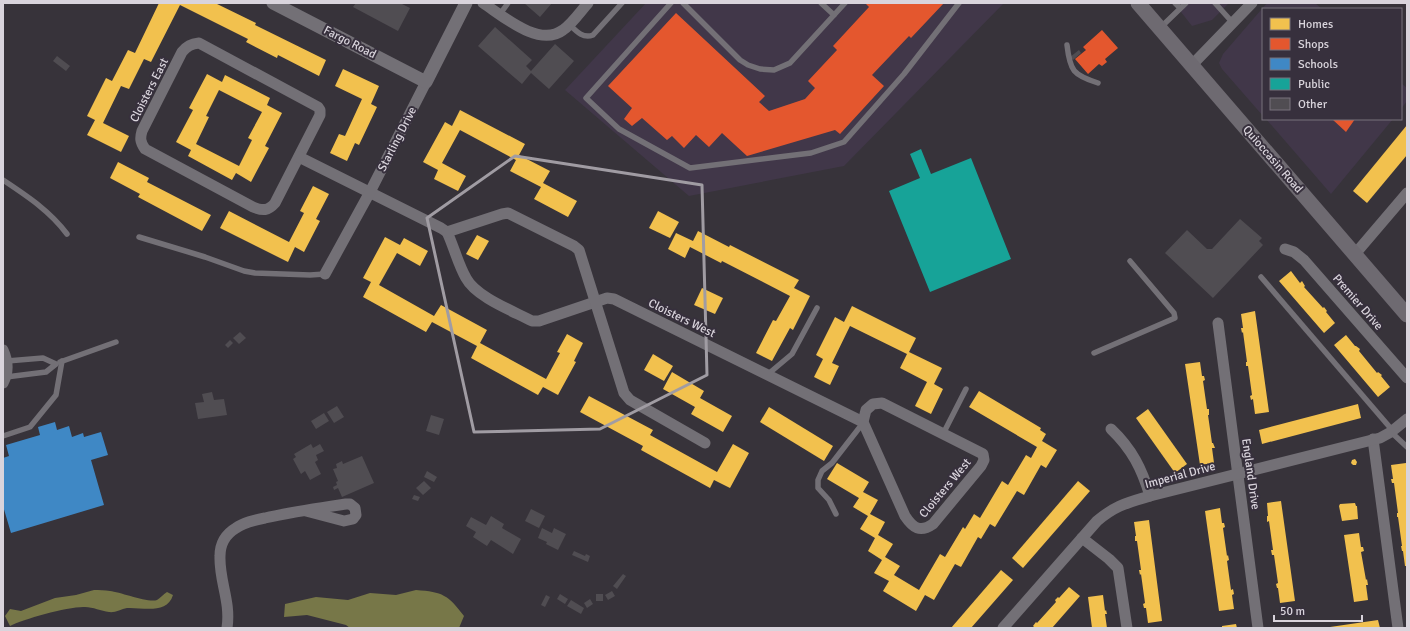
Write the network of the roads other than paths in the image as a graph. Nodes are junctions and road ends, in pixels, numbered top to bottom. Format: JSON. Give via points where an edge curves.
{"nodes":[{"id":1,"x":273,"y":3,"type":"edge"},
{"id":2,"x":466,"y":3,"type":"edge"},
{"id":3,"x":483,"y":3,"type":"edge"},
{"id":4,"x":508,"y":3,"type":"edge"},
{"id":5,"x":588,"y":3,"type":"edge"},
{"id":6,"x":622,"y":3,"type":"edge"},
{"id":7,"x":670,"y":3,"type":"edge"},
{"id":8,"x":683,"y":3,"type":"edge"},
{"id":9,"x":821,"y":3,"type":"edge"},
{"id":10,"x":845,"y":3,"type":"edge"},
{"id":11,"x":959,"y":3,"type":"edge"},
{"id":12,"x":1138,"y":3,"type":"edge"},
{"id":13,"x":1175,"y":3,"type":"edge"},
{"id":14,"x":1186,"y":3,"type":"edge"},
{"id":15,"x":1215,"y":3,"type":"edge"},
{"id":16,"x":1252,"y":3,"type":"edge"},
{"id":17,"x":1180,"y":8,"type":"junction"},
{"id":18,"x":500,"y":14,"type":"junction"},
{"id":19,"x":834,"y":15,"type":"junction"},
{"id":20,"x":1233,"y":23,"type":"junction"},
{"id":21,"x":569,"y":24,"type":"junction"},
{"id":22,"x":1160,"y":28,"type":"junction"},
{"id":23,"x":1067,"y":45,"type":"dead end"},
{"id":24,"x":1192,"y":66,"type":"junction"},
{"id":25,"x":426,"y":82,"type":"junction"},
{"id":26,"x":1098,"y":82,"type":"dead end"},
{"id":27,"x":299,"y":157,"type":"junction"},
{"id":28,"x":3,"y":180,"type":"edge"},
{"id":29,"x":370,"y":192,"type":"junction"},
{"id":30,"x":1407,"y":193,"type":"edge"},
{"id":31,"x":447,"y":232,"type":"junction"},
{"id":32,"x":67,"y":234,"type":"dead end"},
{"id":33,"x":139,"y":237,"type":"dead end"},
{"id":34,"x":1285,"y":249,"type":"dead end"},
{"id":35,"x":1355,"y":254,"type":"junction"},
{"id":36,"x":1130,"y":262,"type":"dead end"},
{"id":37,"x":325,"y":274,"type":"joint"},
{"id":38,"x":1261,"y":277,"type":"dead end"},
{"id":39,"x":596,"y":302,"type":"junction"},
{"id":40,"x":817,"y":308,"type":"dead end"},
{"id":41,"x":1407,"y":315,"type":"edge"},
{"id":42,"x":1218,"y":323,"type":"dead end"},
{"id":43,"x":116,"y":342,"type":"dead end"},
{"id":44,"x":1094,"y":353,"type":"dead end"},
{"id":45,"x":5,"y":355,"type":"edge"},
{"id":46,"x":62,"y":362,"type":"junction"},
{"id":47,"x":56,"y":364,"type":"junction"},
{"id":48,"x":767,"y":375,"type":"junction"},
{"id":49,"x":1407,"y":378,"type":"edge"},
{"id":50,"x":5,"y":380,"type":"edge"},
{"id":51,"x":966,"y":389,"type":"dead end"},
{"id":52,"x":1407,"y":419,"type":"edge"},
{"id":53,"x":863,"y":422,"type":"junction"},
{"id":54,"x":1111,"y":429,"type":"dead end"},
{"id":55,"x":1392,"y":432,"type":"junction"},
{"id":56,"x":943,"y":434,"type":"junction"},
{"id":57,"x":3,"y":436,"type":"edge"},
{"id":58,"x":1373,"y":439,"type":"junction"},
{"id":59,"x":705,"y":443,"type":"dead end"},
{"id":60,"x":1407,"y":448,"type":"edge"},
{"id":61,"x":1238,"y":474,"type":"junction"},
{"id":62,"x":1150,"y":496,"type":"junction"},
{"id":63,"x":306,"y":511,"type":"dead end"},
{"id":64,"x":836,"y":514,"type":"dead end"},
{"id":65,"x":1082,"y":538,"type":"junction"},
{"id":66,"x":227,"y":628,"type":"edge"},
{"id":67,"x":1003,"y":628,"type":"edge"},
{"id":68,"x":1127,"y":628,"type":"edge"},
{"id":69,"x":1258,"y":628,"type":"edge"},
{"id":70,"x":1398,"y":628,"type":"edge"}],
"edges":[{"from":1,"to":25,"type":"street","name":"Fargo Road"},
{"from":2,"to":25,"type":"street","name":"Starling Drive"},
{"from":3,"to":18,"type":"street"},
{"from":4,"to":18,"type":"lane"},
{"from":5,"to":21,"type":"street"},
{"from":6,"to":21,"type":"lane","via":[[593,35],[588,37],[581,35]]},
{"from":7,"to":11,"type":"lane","via":[[586,98],[619,129],[690,168],[811,153],[844,142],[904,74]]},
{"from":8,"to":19,"type":"lane","via":[[740,60],[760,69],[774,70],[790,63]]},
{"from":9,"to":19,"type":"lane"},
{"from":10,"to":19,"type":"lane"},
{"from":12,"to":22,"type":"main road","name":"Quioccasin Road"},
{"from":13,"to":17,"type":"lane"},
{"from":14,"to":17,"type":"lane"},
{"from":15,"to":20,"type":"lane"},
{"from":16,"to":20,"type":"street"},
{"from":17,"to":22,"type":"lane"},
{"from":18,"to":21,"type":"street","via":[[537,35],[554,35]]},
{"from":20,"to":24,"type":"street"},
{"from":22,"to":24,"type":"main road","name":"Quioccasin Road"},
{"from":23,"to":26,"type":"lane","via":[[1069,64],[1077,74]]},
{"from":24,"to":35,"type":"main road","name":"Quioccasin Road"},
{"from":25,"to":29,"type":"street","name":"Starling Drive"},
{"from":27,"to":27,"type":"street","name":"Cloisters East","via":[[275,203],[265,210],[253,207],[145,149],[140,138],[182,52],[187,46],[199,43],[318,107],[320,115]]},
{"from":27,"to":29,"type":"street"},
{"from":28,"to":32,"type":"lane","via":[[57,220]]},
{"from":29,"to":31,"type":"street"},
{"from":29,"to":37,"type":"street","name":"Starling Drive"},
{"from":30,"to":35,"type":"street"},
{"from":31,"to":39,"type":"street","name":"Cloisters West","via":[[466,279],[474,289],[532,321]]},
{"from":31,"to":39,"type":"street","via":[[502,214],[511,214],[579,250]]},
{"from":33,"to":37,"type":"lane","via":[[244,271]]},
{"from":34,"to":49,"type":"street","name":"Premier Drive","via":[[1304,260]]},
{"from":35,"to":41,"type":"main road","name":"Quioccasin Road"},
{"from":36,"to":44,"type":"lane","via":[[1174,312],[1175,318]]},
{"from":38,"to":55,"type":"lane"},
{"from":39,"to":48,"type":"street","name":"Cloisters West","via":[[607,298],[614,299]]},
{"from":39,"to":59,"type":"street","via":[[624,393],[630,400]]},
{"from":40,"to":48,"type":"lane","via":[[792,354]]},
{"from":42,"to":61,"type":"street","name":"England Drive"},
{"from":43,"to":46,"type":"lane"},
{"from":45,"to":47,"type":"lane","via":[[43,358]]},
{"from":45,"to":50,"type":"street"},
{"from":46,"to":47,"type":"lane"},
{"from":46,"to":57,"type":"lane","via":[[56,395],[30,427]]},
{"from":47,"to":50,"type":"lane","via":[[46,372]]},
{"from":48,"to":53,"type":"street","name":"Cloisters West"},
{"from":51,"to":56,"type":"lane"},
{"from":52,"to":55,"type":"street","name":"Imperial Drive"},
{"from":53,"to":56,"type":"street","name":"Cloisters West","via":[[866,410],[872,404],[882,404]]},
{"from":53,"to":56,"type":"street","name":"Cloisters West","via":[[905,516],[911,525],[918,528],[926,529],[933,524],[984,460],[983,454]]},
{"from":53,"to":64,"type":"lane","via":[[832,463],[822,471],[818,480],[818,488],[829,500]]},
{"from":54,"to":62,"type":"street","via":[[1134,455]]},
{"from":55,"to":58,"type":"street","name":"Imperial Drive"},
{"from":55,"to":60,"type":"lane"},
{"from":58,"to":61,"type":"street","name":"Imperial Drive"},
{"from":58,"to":70,"type":"street"},
{"from":61,"to":62,"type":"street","name":"Imperial Drive"},
{"from":61,"to":69,"type":"street","name":"England Drive"},
{"from":62,"to":65,"type":"street","name":"Imperial Drive","via":[[1109,511]]},
{"from":63,"to":66,"type":"street","via":[[248,522],[228,534],[222,543],[220,555],[228,608]]},
{"from":65,"to":67,"type":"street","name":"Imperial Drive"},
{"from":65,"to":68,"type":"street","via":[[1118,568]]}]}
